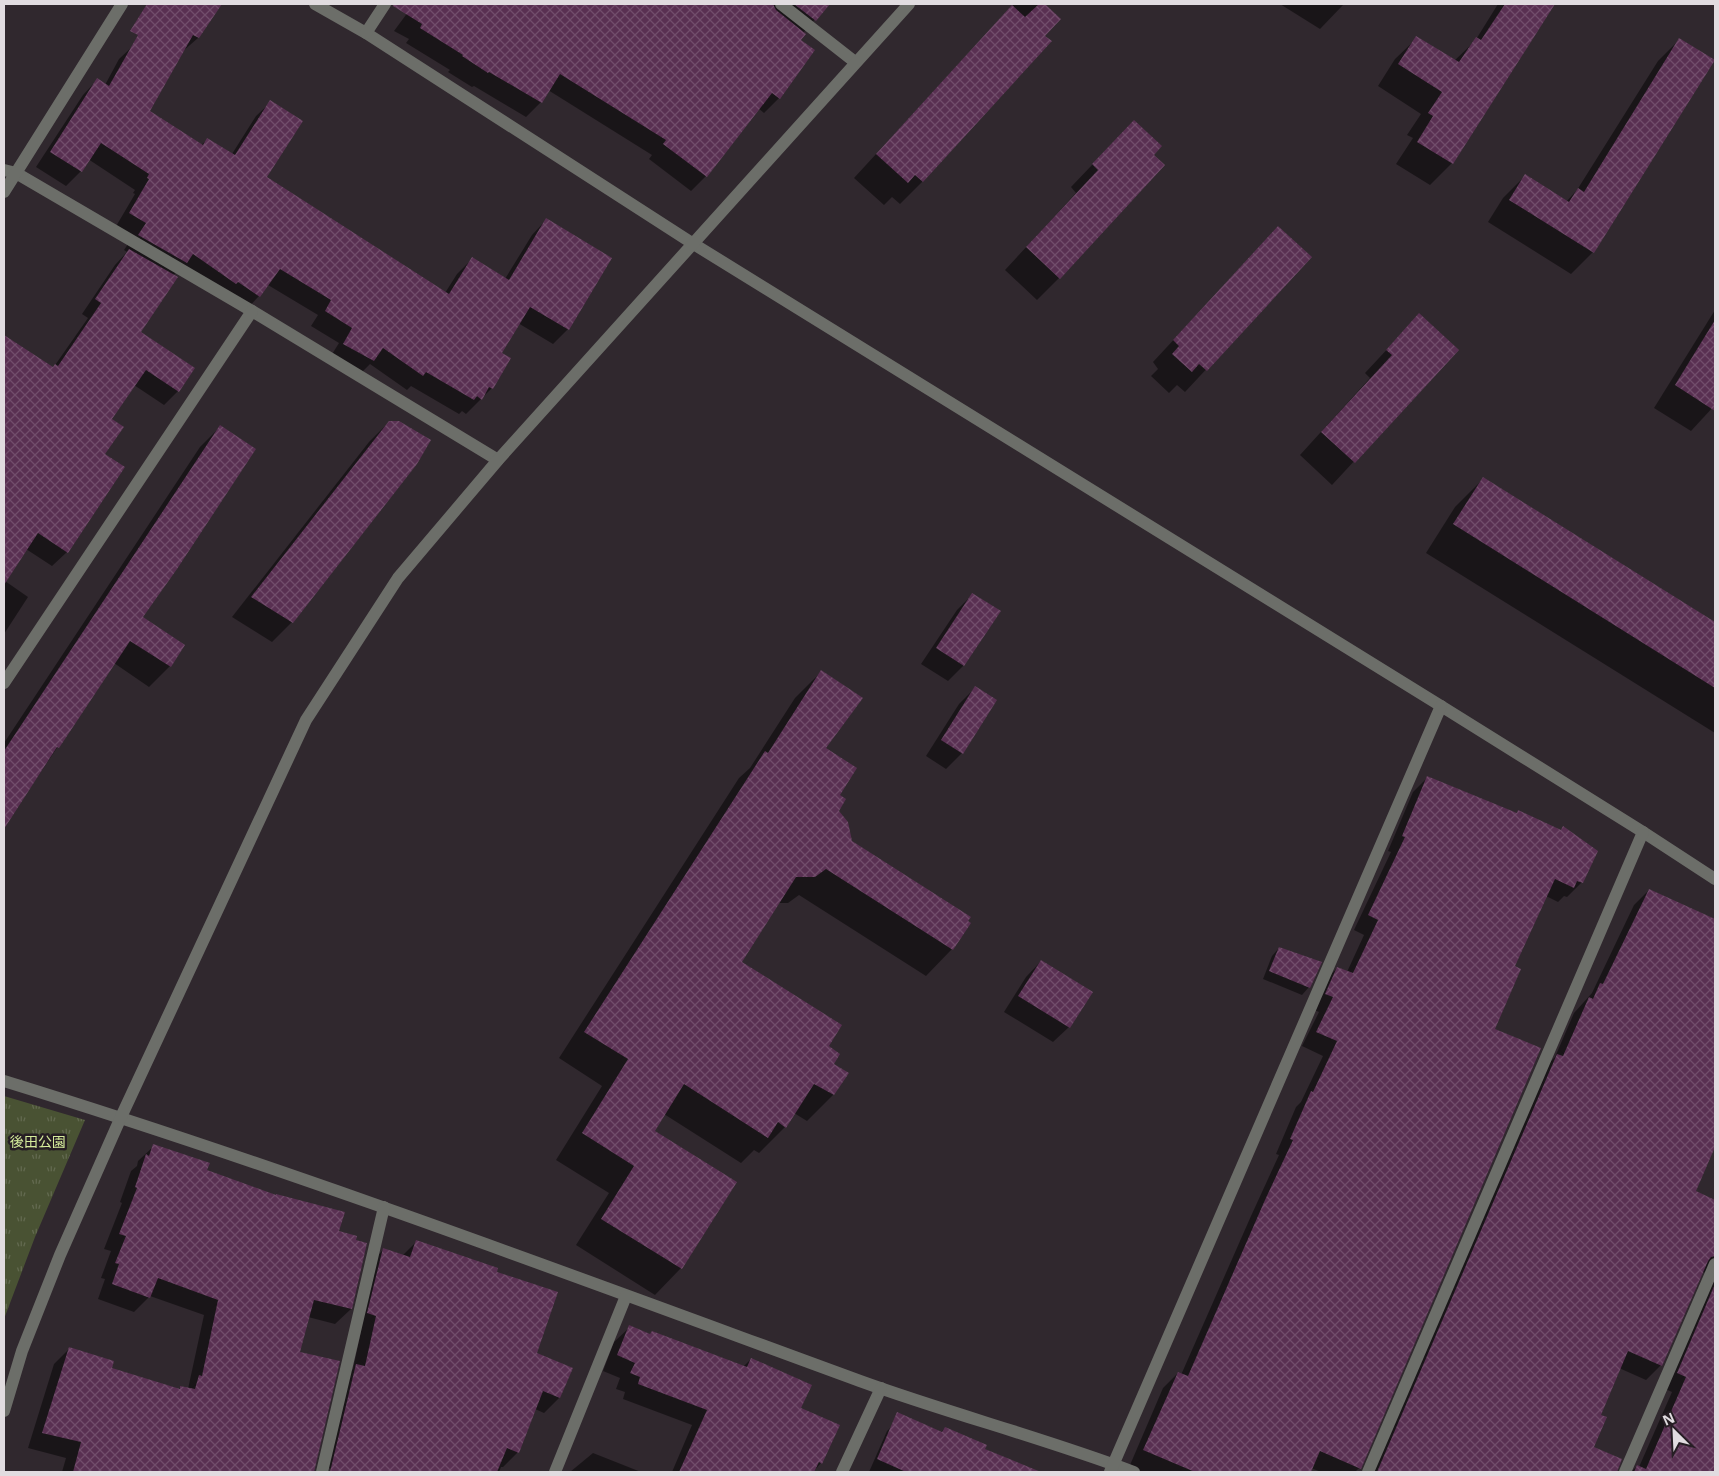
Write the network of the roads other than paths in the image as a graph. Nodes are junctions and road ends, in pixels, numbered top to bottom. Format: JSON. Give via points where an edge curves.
{"nodes":[{"id":1,"x":122,"y":4,"type":"edge"},
{"id":2,"x":315,"y":4,"type":"edge"},
{"id":3,"x":385,"y":4,"type":"edge"},
{"id":4,"x":781,"y":4,"type":"edge"},
{"id":5,"x":909,"y":4,"type":"edge"},
{"id":6,"x":366,"y":33,"type":"junction"},
{"id":7,"x":855,"y":62,"type":"junction"},
{"id":8,"x":10,"y":172,"type":"edge"},
{"id":9,"x":4,"y":192,"type":"edge"},
{"id":10,"x":692,"y":243,"type":"junction"},
{"id":11,"x":252,"y":311,"type":"junction"},
{"id":12,"x":498,"y":460,"type":"junction"},
{"id":13,"x":4,"y":683,"type":"edge"},
{"id":14,"x":1441,"y":706,"type":"junction"},
{"id":15,"x":1643,"y":832,"type":"junction"},
{"id":16,"x":1715,"y":879,"type":"edge"},
{"id":17,"x":4,"y":1081,"type":"edge"},
{"id":18,"x":121,"y":1118,"type":"junction"},
{"id":19,"x":384,"y":1207,"type":"junction"},
{"id":20,"x":1715,"y":1264,"type":"edge"},
{"id":21,"x":626,"y":1296,"type":"junction"},
{"id":22,"x":881,"y":1388,"type":"junction"},
{"id":23,"x":4,"y":1412,"type":"edge"},
{"id":24,"x":1112,"y":1468,"type":"edge"},
{"id":25,"x":322,"y":1472,"type":"edge"},
{"id":26,"x":555,"y":1472,"type":"edge"},
{"id":27,"x":842,"y":1472,"type":"edge"},
{"id":28,"x":1134,"y":1472,"type":"edge"},
{"id":29,"x":1368,"y":1472,"type":"edge"},
{"id":30,"x":1625,"y":1472,"type":"edge"}],
"edges":[{"from":1,"to":8,"type":"street"},
{"from":2,"to":6,"type":"street"},
{"from":3,"to":6,"type":"street"},
{"from":4,"to":7,"type":"street"},
{"from":5,"to":7,"type":"street"},
{"from":6,"to":10,"type":"street"},
{"from":7,"to":10,"type":"street"},
{"from":8,"to":9,"type":"street"},
{"from":8,"to":11,"type":"street"},
{"from":10,"to":12,"type":"street"},
{"from":10,"to":14,"type":"street"},
{"from":11,"to":12,"type":"street"},
{"from":11,"to":13,"type":"street"},
{"from":12,"to":18,"type":"street","via":[[398,578],[306,720]]},
{"from":14,"to":15,"type":"street"},
{"from":14,"to":24,"type":"street"},
{"from":15,"to":16,"type":"street"},
{"from":15,"to":29,"type":"street"},
{"from":17,"to":18,"type":"street"},
{"from":18,"to":19,"type":"street"},
{"from":18,"to":23,"type":"street","via":[[60,1255],[22,1351]]},
{"from":19,"to":21,"type":"street"},
{"from":19,"to":25,"type":"street"},
{"from":20,"to":30,"type":"street"},
{"from":21,"to":22,"type":"street"},
{"from":21,"to":26,"type":"street"},
{"from":22,"to":24,"type":"street"},
{"from":22,"to":27,"type":"street"},
{"from":24,"to":28,"type":"street"}]}
